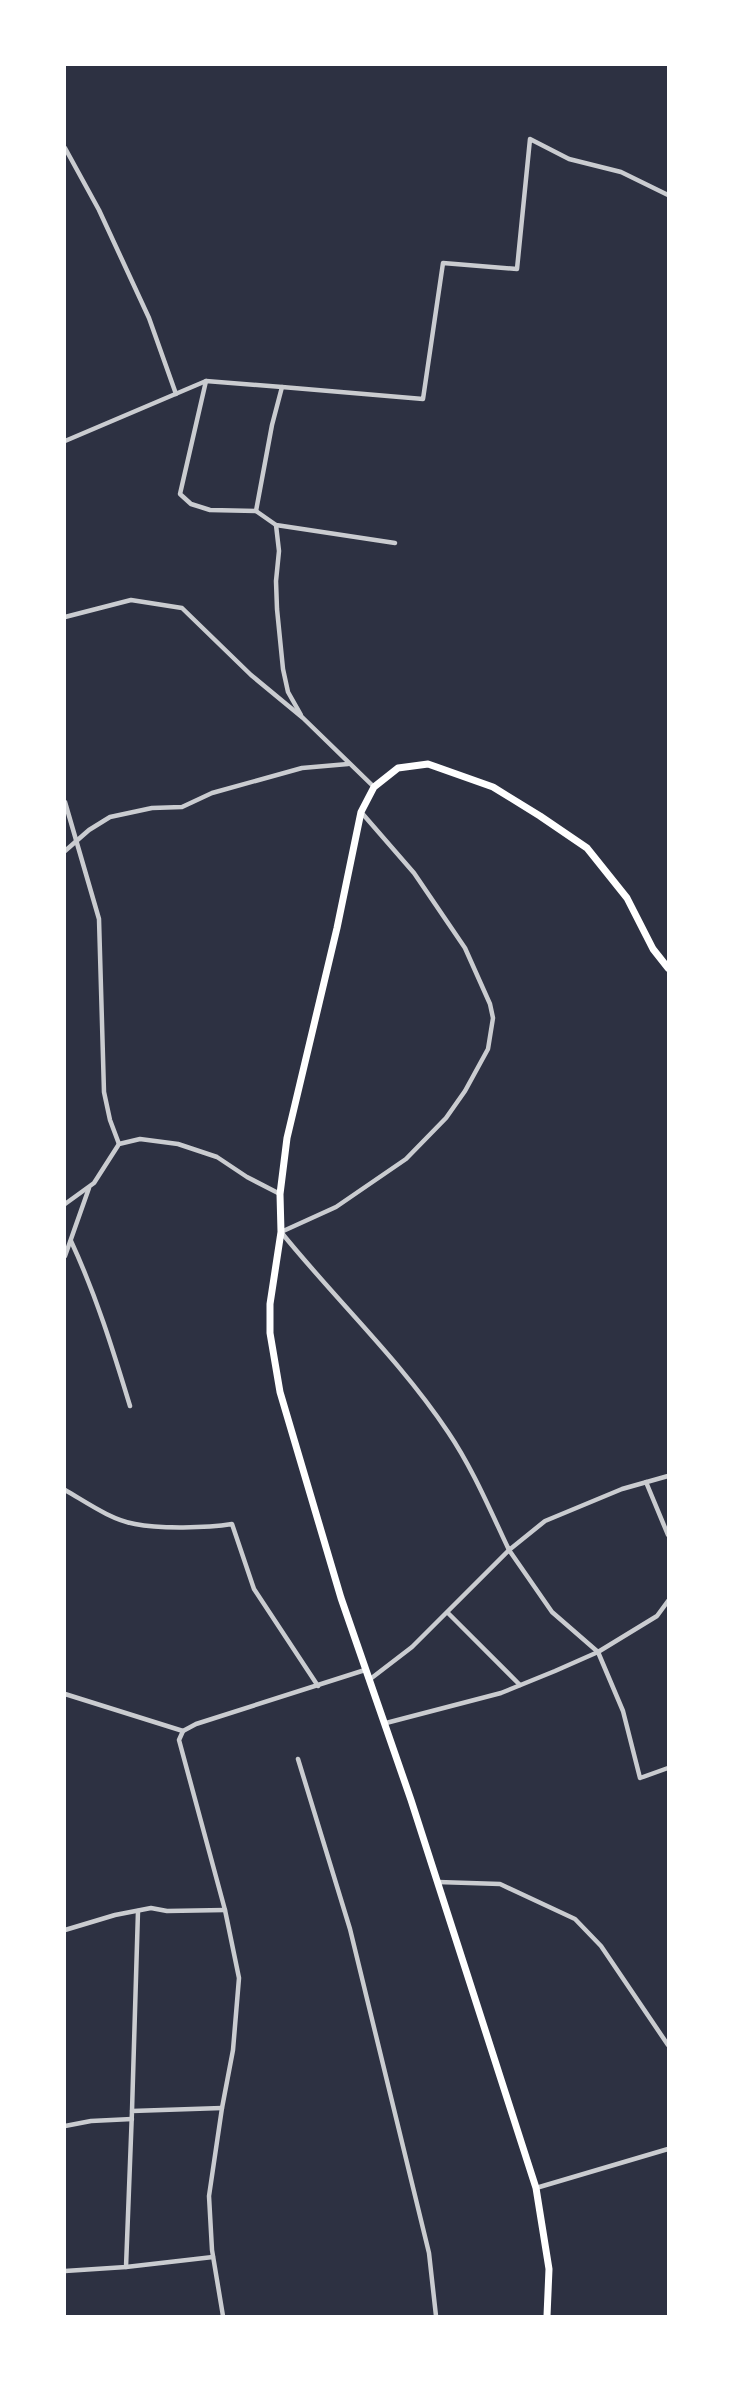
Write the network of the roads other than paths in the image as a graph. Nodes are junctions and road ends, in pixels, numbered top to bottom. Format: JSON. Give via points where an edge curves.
{"nodes":[{"id":1,"x":65,"y":148,"type":"edge"},
{"id":2,"x":668,"y":195,"type":"edge"},
{"id":3,"x":206,"y":381,"type":"junction"},
{"id":4,"x":282,"y":387,"type":"junction"},
{"id":5,"x":176,"y":394,"type":"junction"},
{"id":6,"x":65,"y":441,"type":"edge"},
{"id":7,"x":256,"y":511,"type":"junction"},
{"id":8,"x":276,"y":525,"type":"junction"},
{"id":9,"x":395,"y":543,"type":"dead end"},
{"id":10,"x":65,"y":617,"type":"edge"},
{"id":11,"x":303,"y":718,"type":"junction"},
{"id":12,"x":348,"y":764,"type":"junction"},
{"id":13,"x":374,"y":787,"type":"junction"},
{"id":14,"x":65,"y":802,"type":"edge"},
{"id":15,"x":361,"y":812,"type":"junction"},
{"id":16,"x":77,"y":840,"type":"junction"},
{"id":17,"x":65,"y":851,"type":"edge"},
{"id":18,"x":668,"y":968,"type":"edge"},
{"id":19,"x":119,"y":1144,"type":"junction"},
{"id":20,"x":90,"y":1187,"type":"junction"},
{"id":21,"x":280,"y":1194,"type":"junction"},
{"id":22,"x":65,"y":1204,"type":"edge"},
{"id":23,"x":280,"y":1232,"type":"junction"},
{"id":24,"x":71,"y":1241,"type":"junction"},
{"id":25,"x":65,"y":1256,"type":"edge"},
{"id":26,"x":130,"y":1406,"type":"dead end"},
{"id":27,"x":668,"y":1476,"type":"edge"},
{"id":28,"x":646,"y":1482,"type":"junction"},
{"id":29,"x":65,"y":1490,"type":"edge"},
{"id":30,"x":668,"y":1535,"type":"edge"},
{"id":31,"x":509,"y":1550,"type":"junction"},
{"id":32,"x":668,"y":1602,"type":"edge"},
{"id":33,"x":448,"y":1613,"type":"junction"},
{"id":34,"x":598,"y":1652,"type":"junction"},
{"id":35,"x":365,"y":1670,"type":"junction"},
{"id":36,"x":369,"y":1680,"type":"junction"},
{"id":37,"x":520,"y":1685,"type":"junction"},
{"id":38,"x":318,"y":1686,"type":"junction"},
{"id":39,"x":65,"y":1694,"type":"edge"},
{"id":40,"x":386,"y":1723,"type":"junction"},
{"id":41,"x":184,"y":1731,"type":"junction"},
{"id":42,"x":298,"y":1758,"type":"dead end"},
{"id":43,"x":668,"y":1768,"type":"edge"},
{"id":44,"x":438,"y":1882,"type":"junction"},
{"id":45,"x":225,"y":1910,"type":"junction"},
{"id":46,"x":138,"y":1911,"type":"junction"},
{"id":47,"x":65,"y":1930,"type":"edge"},
{"id":48,"x":668,"y":2045,"type":"edge"},
{"id":49,"x":222,"y":2108,"type":"junction"},
{"id":50,"x":132,"y":2111,"type":"junction"},
{"id":51,"x":132,"y":2119,"type":"junction"},
{"id":52,"x":65,"y":2126,"type":"edge"},
{"id":53,"x":668,"y":2149,"type":"edge"},
{"id":54,"x":536,"y":2188,"type":"junction"},
{"id":55,"x":214,"y":2257,"type":"junction"},
{"id":56,"x":126,"y":2267,"type":"junction"},
{"id":57,"x":65,"y":2271,"type":"edge"},
{"id":58,"x":223,"y":2316,"type":"edge"},
{"id":59,"x":436,"y":2316,"type":"edge"},
{"id":60,"x":547,"y":2316,"type":"edge"}],
"edges":[{"from":1,"to":5,"type":"street","via":[[99,210],[150,318]]},
{"from":2,"to":4,"type":"street","via":[[621,172],[569,159],[530,139],[518,269],[443,263],[423,399]]},
{"from":3,"to":4,"type":"street"},
{"from":3,"to":5,"type":"street"},
{"from":3,"to":7,"type":"street","via":[[180,494],[191,504],[210,510]]},
{"from":4,"to":7,"type":"street"},
{"from":5,"to":6,"type":"street"},
{"from":7,"to":8,"type":"street"},
{"from":8,"to":9,"type":"street"},
{"from":8,"to":11,"type":"street","via":[[279,551],[277,609],[283,669],[288,692]]},
{"from":10,"to":11,"type":"street","via":[[131,600],[182,608]]},
{"from":11,"to":12,"type":"street"},
{"from":12,"to":13,"type":"street"},
{"from":12,"to":16,"type":"street","via":[[302,768],[212,793],[182,806],[152,808],[110,817]]},
{"from":13,"to":15,"type":"main road"},
{"from":13,"to":18,"type":"main road","via":[[398,768],[428,764],[493,787],[587,848],[627,898],[653,948]]},
{"from":14,"to":16,"type":"street"},
{"from":15,"to":21,"type":"main road","via":[[287,1138]]},
{"from":15,"to":23,"type":"street","via":[[414,873],[465,948],[490,1004],[493,1018],[488,1049],[446,1118],[406,1159],[336,1207]]},
{"from":16,"to":17,"type":"street"},
{"from":16,"to":19,"type":"street","via":[[99,919],[104,1092]]},
{"from":19,"to":20,"type":"street"},
{"from":19,"to":21,"type":"street","via":[[140,1139],[178,1144],[217,1157]]},
{"from":20,"to":22,"type":"street"},
{"from":20,"to":24,"type":"street"},
{"from":21,"to":23,"type":"main road"},
{"from":23,"to":31,"type":"street","via":[[354,1313],[448,1432],[477,1481]]},
{"from":23,"to":35,"type":"main road","via":[[270,1304],[270,1333],[280,1392],[340,1598]]},
{"from":24,"to":25,"type":"street"},
{"from":24,"to":26,"type":"street","via":[[108,1334]]},
{"from":27,"to":28,"type":"street"},
{"from":28,"to":30,"type":"street"},
{"from":28,"to":31,"type":"street","via":[[544,1521]]},
{"from":29,"to":38,"type":"street","via":[[133,1524],[232,1524],[254,1589]]},
{"from":31,"to":33,"type":"street"},
{"from":31,"to":34,"type":"street","via":[[552,1612]]},
{"from":32,"to":34,"type":"street","via":[[657,1616]]},
{"from":33,"to":36,"type":"street","via":[[412,1647]]},
{"from":33,"to":37,"type":"street"},
{"from":34,"to":37,"type":"street"},
{"from":34,"to":43,"type":"street","via":[[623,1712],[640,1778]]},
{"from":35,"to":36,"type":"main road"},
{"from":35,"to":38,"type":"street"},
{"from":36,"to":40,"type":"main road"},
{"from":37,"to":40,"type":"street"},
{"from":38,"to":41,"type":"street","via":[[196,1724]]},
{"from":39,"to":41,"type":"street"},
{"from":40,"to":44,"type":"main road"},
{"from":41,"to":45,"type":"street","via":[[179,1740],[181,1752]]},
{"from":42,"to":59,"type":"street","via":[[350,1928],[429,2253]]},
{"from":44,"to":48,"type":"street","via":[[500,1884],[575,1919],[601,1946]]},
{"from":44,"to":54,"type":"main road"},
{"from":45,"to":46,"type":"street","via":[[151,1908]]},
{"from":45,"to":49,"type":"street","via":[[239,1978],[234,2050]]},
{"from":46,"to":47,"type":"street"},
{"from":46,"to":50,"type":"street"},
{"from":49,"to":50,"type":"street"},
{"from":49,"to":55,"type":"street","via":[[209,2196]]},
{"from":50,"to":51,"type":"street"},
{"from":51,"to":52,"type":"street"},
{"from":51,"to":56,"type":"street"},
{"from":53,"to":54,"type":"street"},
{"from":54,"to":60,"type":"main road","via":[[549,2269]]},
{"from":55,"to":56,"type":"street"},
{"from":55,"to":58,"type":"street"},
{"from":56,"to":57,"type":"street"}]}
